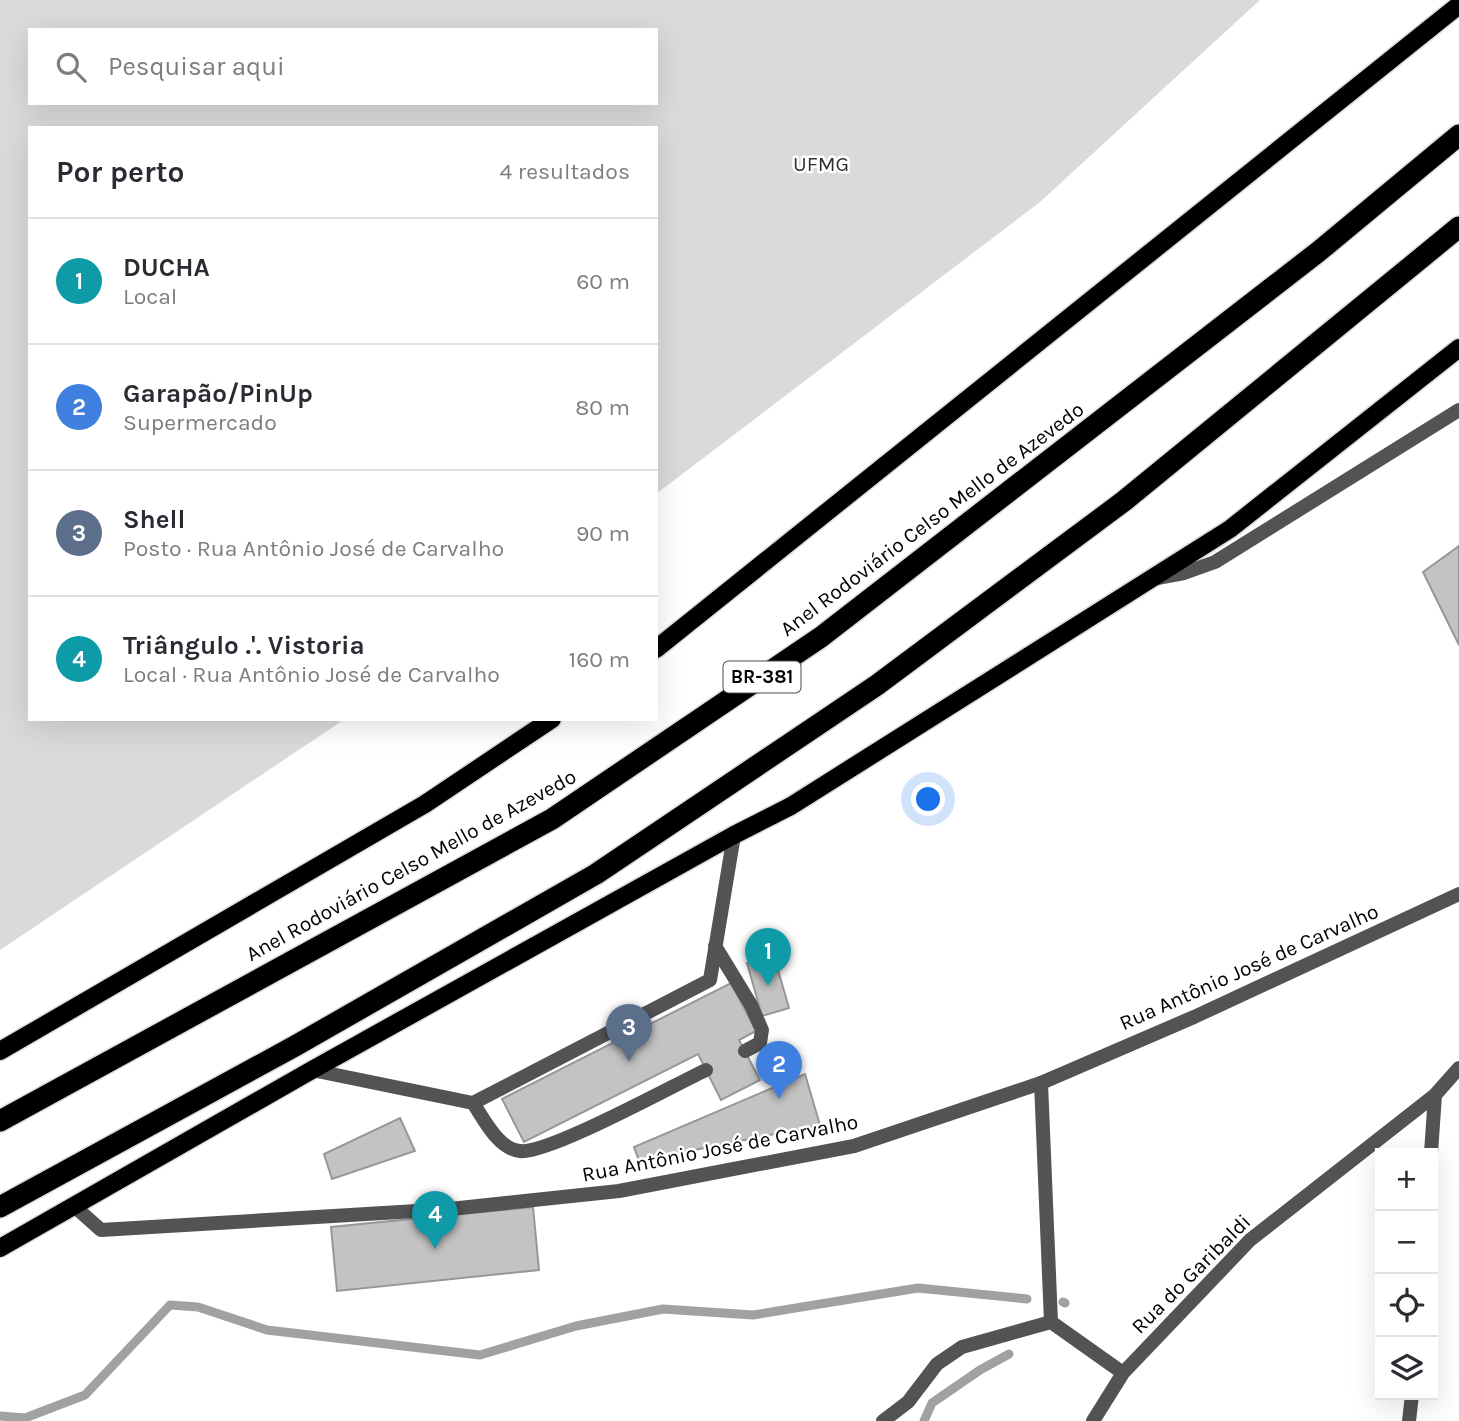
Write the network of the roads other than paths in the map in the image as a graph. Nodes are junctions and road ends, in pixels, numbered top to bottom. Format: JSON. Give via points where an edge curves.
{"nodes":[{"id":1,"x":1459,"y":5,"type":"edge"},
{"id":2,"x":1459,"y":135,"type":"edge"},
{"id":3,"x":1459,"y":227,"type":"edge"},
{"id":4,"x":1459,"y":348,"type":"edge"},
{"id":5,"x":1459,"y":410,"type":"edge"},
{"id":6,"x":1152,"y":579,"type":"junction"},
{"id":7,"x":658,"y":647,"type":"edge"},
{"id":8,"x":549,"y":721,"type":"edge"},
{"id":9,"x":734,"y":835,"type":"junction"},
{"id":10,"x":1459,"y":894,"type":"edge"},
{"id":11,"x":715,"y":946,"type":"junction"},
{"id":12,"x":0,"y":1051,"type":"edge"},
{"id":13,"x":745,"y":1051,"type":"dead end"},
{"id":14,"x":1459,"y":1068,"type":"edge"},
{"id":15,"x":312,"y":1070,"type":"junction"},
{"id":16,"x":706,"y":1070,"type":"dead end"},
{"id":17,"x":1041,"y":1083,"type":"junction"},
{"id":18,"x":1435,"y":1095,"type":"junction"},
{"id":19,"x":473,"y":1103,"type":"junction"},
{"id":20,"x":0,"y":1121,"type":"edge"},
{"id":21,"x":1431,"y":1148,"type":"edge"},
{"id":22,"x":74,"y":1206,"type":"junction"},
{"id":23,"x":0,"y":1207,"type":"edge"},
{"id":24,"x":0,"y":1248,"type":"edge"},
{"id":25,"x":1051,"y":1322,"type":"junction"},
{"id":26,"x":1123,"y":1373,"type":"junction"},
{"id":27,"x":1411,"y":1400,"type":"edge"},
{"id":28,"x":883,"y":1421,"type":"edge"},
{"id":29,"x":1093,"y":1421,"type":"edge"},
{"id":30,"x":1409,"y":1421,"type":"edge"}],
"edges":[{"from":1,"to":7,"type":"main road"},
{"from":2,"to":20,"type":"highway","name":"Anel Rodoviário Celso Mello de Azevedo","number":"BR-381","via":[[1318,252],[821,637],[709,713],[552,819]]},
{"from":3,"to":23,"type":"highway","via":[[1103,517],[877,685],[608,867]]},
{"from":4,"to":6,"type":"main road","via":[[1230,529]]},
{"from":5,"to":6,"type":"street","via":[[1215,562]]},
{"from":6,"to":9,"type":"main road","via":[[791,806]]},
{"from":8,"to":12,"type":"main road","name":"Anel Rodoviário Celso Mello de Azevedo","via":[[425,804]]},
{"from":9,"to":11,"type":"street"},
{"from":9,"to":15,"type":"main road"},
{"from":10,"to":17,"type":"street","name":"Rua Antônio José de Carvalho"},
{"from":11,"to":13,"type":"street","via":[[762,1030],[760,1043]]},
{"from":11,"to":19,"type":"street","via":[[710,980]]},
{"from":14,"to":18,"type":"street","name":"Rua do Garibaldi"},
{"from":15,"to":19,"type":"street"},
{"from":15,"to":22,"type":"main road"},
{"from":16,"to":19,"type":"street","via":[[551,1145],[520,1152],[501,1143]]},
{"from":17,"to":22,"type":"street","name":"Rua Antônio José de Carvalho","via":[[854,1146],[619,1191],[450,1209],[101,1230]]},
{"from":17,"to":25,"type":"street"},
{"from":18,"to":21,"type":"street"},
{"from":18,"to":26,"type":"street","name":"Rua do Garibaldi","via":[[1250,1240]]},
{"from":22,"to":24,"type":"main road"},
{"from":25,"to":26,"type":"street"},
{"from":25,"to":28,"type":"street","via":[[962,1347],[937,1364],[908,1402]]},
{"from":26,"to":29,"type":"street","name":"Rua do Garibaldi"},
{"from":27,"to":30,"type":"street"}]}
